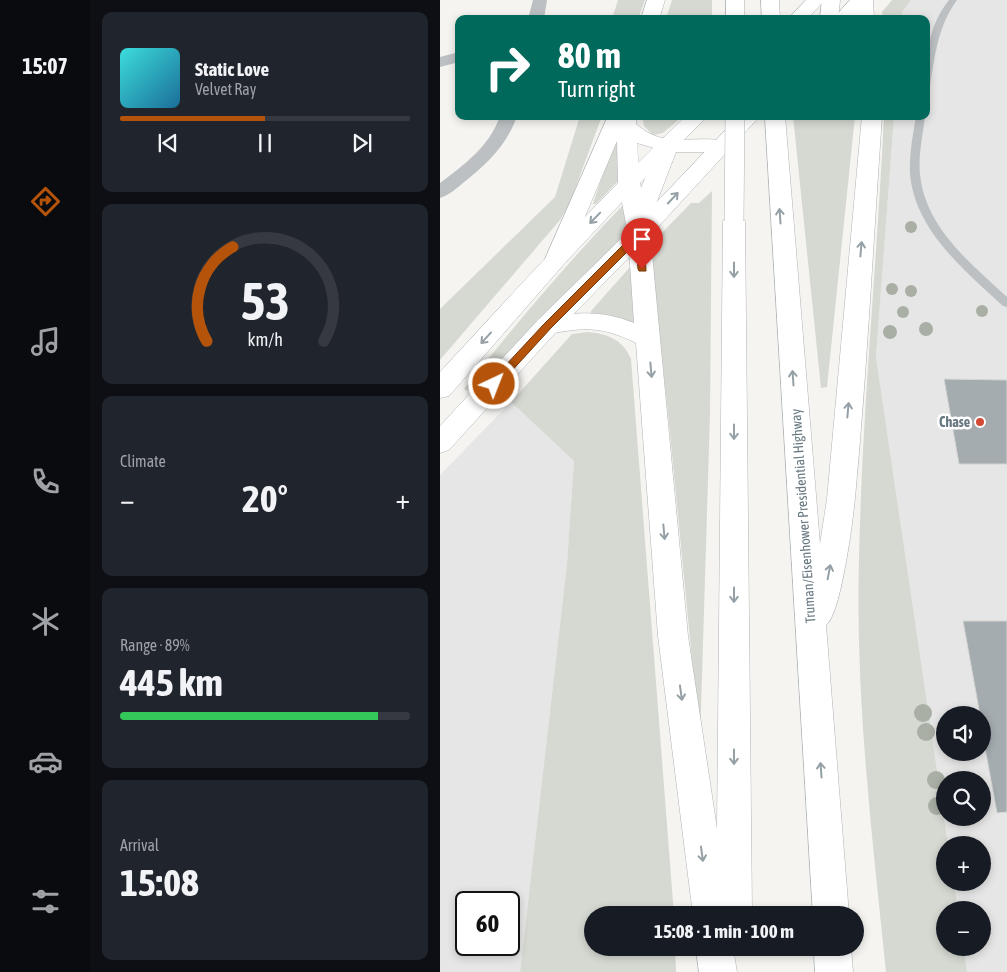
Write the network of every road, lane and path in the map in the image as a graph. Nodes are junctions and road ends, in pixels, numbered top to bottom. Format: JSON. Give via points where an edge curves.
{"nodes":[{"id":1,"x":540,"y":0,"type":"edge"},
{"id":2,"x":656,"y":0,"type":"edge"},
{"id":3,"x":734,"y":0,"type":"edge"},
{"id":4,"x":770,"y":0,"type":"edge"},
{"id":5,"x":816,"y":0,"type":"edge"},
{"id":6,"x":832,"y":0,"type":"edge"},
{"id":7,"x":860,"y":0,"type":"edge"},
{"id":8,"x":864,"y":0,"type":"edge"},
{"id":9,"x":953,"y":0,"type":"edge"},
{"id":10,"x":537,"y":15,"type":"edge"},
{"id":11,"x":651,"y":15,"type":"edge"},
{"id":12,"x":735,"y":15,"type":"edge"},
{"id":13,"x":771,"y":15,"type":"edge"},
{"id":14,"x":801,"y":15,"type":"edge"},
{"id":15,"x":830,"y":15,"type":"edge"},
{"id":16,"x":846,"y":15,"type":"edge"},
{"id":17,"x":865,"y":15,"type":"edge"},
{"id":18,"x":455,"y":58,"type":"edge"},
{"id":19,"x":440,"y":62,"type":"edge"},
{"id":20,"x":930,"y":66,"type":"edge"},
{"id":21,"x":509,"y":120,"type":"edge"},
{"id":22,"x":624,"y":120,"type":"edge"},
{"id":23,"x":694,"y":120,"type":"edge"},
{"id":24,"x":735,"y":120,"type":"edge"},
{"id":25,"x":746,"y":120,"type":"edge"},
{"id":26,"x":775,"y":120,"type":"edge"},
{"id":27,"x":872,"y":120,"type":"edge"},
{"id":28,"x":920,"y":120,"type":"edge"},
{"id":29,"x":669,"y":144,"type":"junction"},
{"id":30,"x":721,"y":146,"type":"junction"},
{"id":31,"x":629,"y":182,"type":"junction"},
{"id":32,"x":440,"y":192,"type":"edge"},
{"id":33,"x":639,"y":234,"type":"junction"},
{"id":34,"x":556,"y":259,"type":"junction"},
{"id":35,"x":1007,"y":303,"type":"edge"},
{"id":36,"x":547,"y":326,"type":"junction"},
{"id":37,"x":648,"y":339,"type":"junction"},
{"id":38,"x":440,"y":389,"type":"edge"},
{"id":39,"x":440,"y":443,"type":"edge"},
{"id":40,"x":812,"y":636,"type":"junction"},
{"id":41,"x":709,"y":906,"type":"edge"},
{"id":42,"x":734,"y":906,"type":"edge"},
{"id":43,"x":830,"y":906,"type":"edge"},
{"id":44,"x":716,"y":956,"type":"edge"},
{"id":45,"x":734,"y":956,"type":"edge"},
{"id":46,"x":833,"y":956,"type":"edge"},
{"id":47,"x":718,"y":972,"type":"edge"},
{"id":48,"x":734,"y":972,"type":"edge"},
{"id":49,"x":834,"y":972,"type":"edge"}],
"edges":[{"from":1,"to":10,"type":"street"},
{"from":2,"to":11,"type":"main road"},
{"from":3,"to":12,"type":"main road"},
{"from":4,"to":13,"type":"main road"},
{"from":5,"to":14,"type":"main road"},
{"from":6,"to":15,"type":"main road"},
{"from":7,"to":16,"type":"main road"},
{"from":8,"to":17,"type":"main road"},
{"from":9,"to":20,"type":"lane","via":[[938,26]]},
{"from":18,"to":19,"type":"street"},
{"from":21,"to":32,"type":"street","via":[[482,158]]},
{"from":22,"to":29,"type":"main road","via":[[642,138]]},
{"from":22,"to":31,"type":"main road"},
{"from":22,"to":34,"type":"main road"},
{"from":23,"to":29,"type":"main road"},
{"from":24,"to":42,"type":"main road","one_way":true,"bridge":true},
{"from":25,"to":30,"type":"main road"},
{"from":40,"to":26,"type":"main road","name":"Truman/Eisenhower Presidential Highway","one_way":true},
{"from":40,"to":27,"type":"main road","one_way":true,"via":[[829,575],[841,499]]},
{"from":28,"to":35,"type":"lane","via":[[915,172],[922,202],[954,252]]},
{"from":29,"to":30,"type":"main road"},
{"from":29,"to":31,"type":"main road"},
{"from":29,"to":33,"type":"main road","via":[[645,204]]},
{"from":33,"to":30,"type":"main road","one_way":true},
{"from":31,"to":33,"type":"main road"},
{"from":31,"to":34,"type":"main road","one_way":true},
{"from":33,"to":36,"type":"main road"},
{"from":33,"to":37,"type":"main road"},
{"from":34,"to":38,"type":"main road","one_way":true},
{"from":36,"to":37,"type":"main road","via":[[574,320],[599,321],[623,326]]},
{"from":36,"to":39,"type":"main road"},
{"from":37,"to":41,"type":"main road","one_way":true,"via":[[673,636]]},
{"from":43,"to":40,"type":"main road","name":"Truman/Eisenhower Presidential Highway","one_way":true},
{"from":44,"to":47,"type":"main road"},
{"from":45,"to":48,"type":"main road"},
{"from":46,"to":49,"type":"main road"}]}
